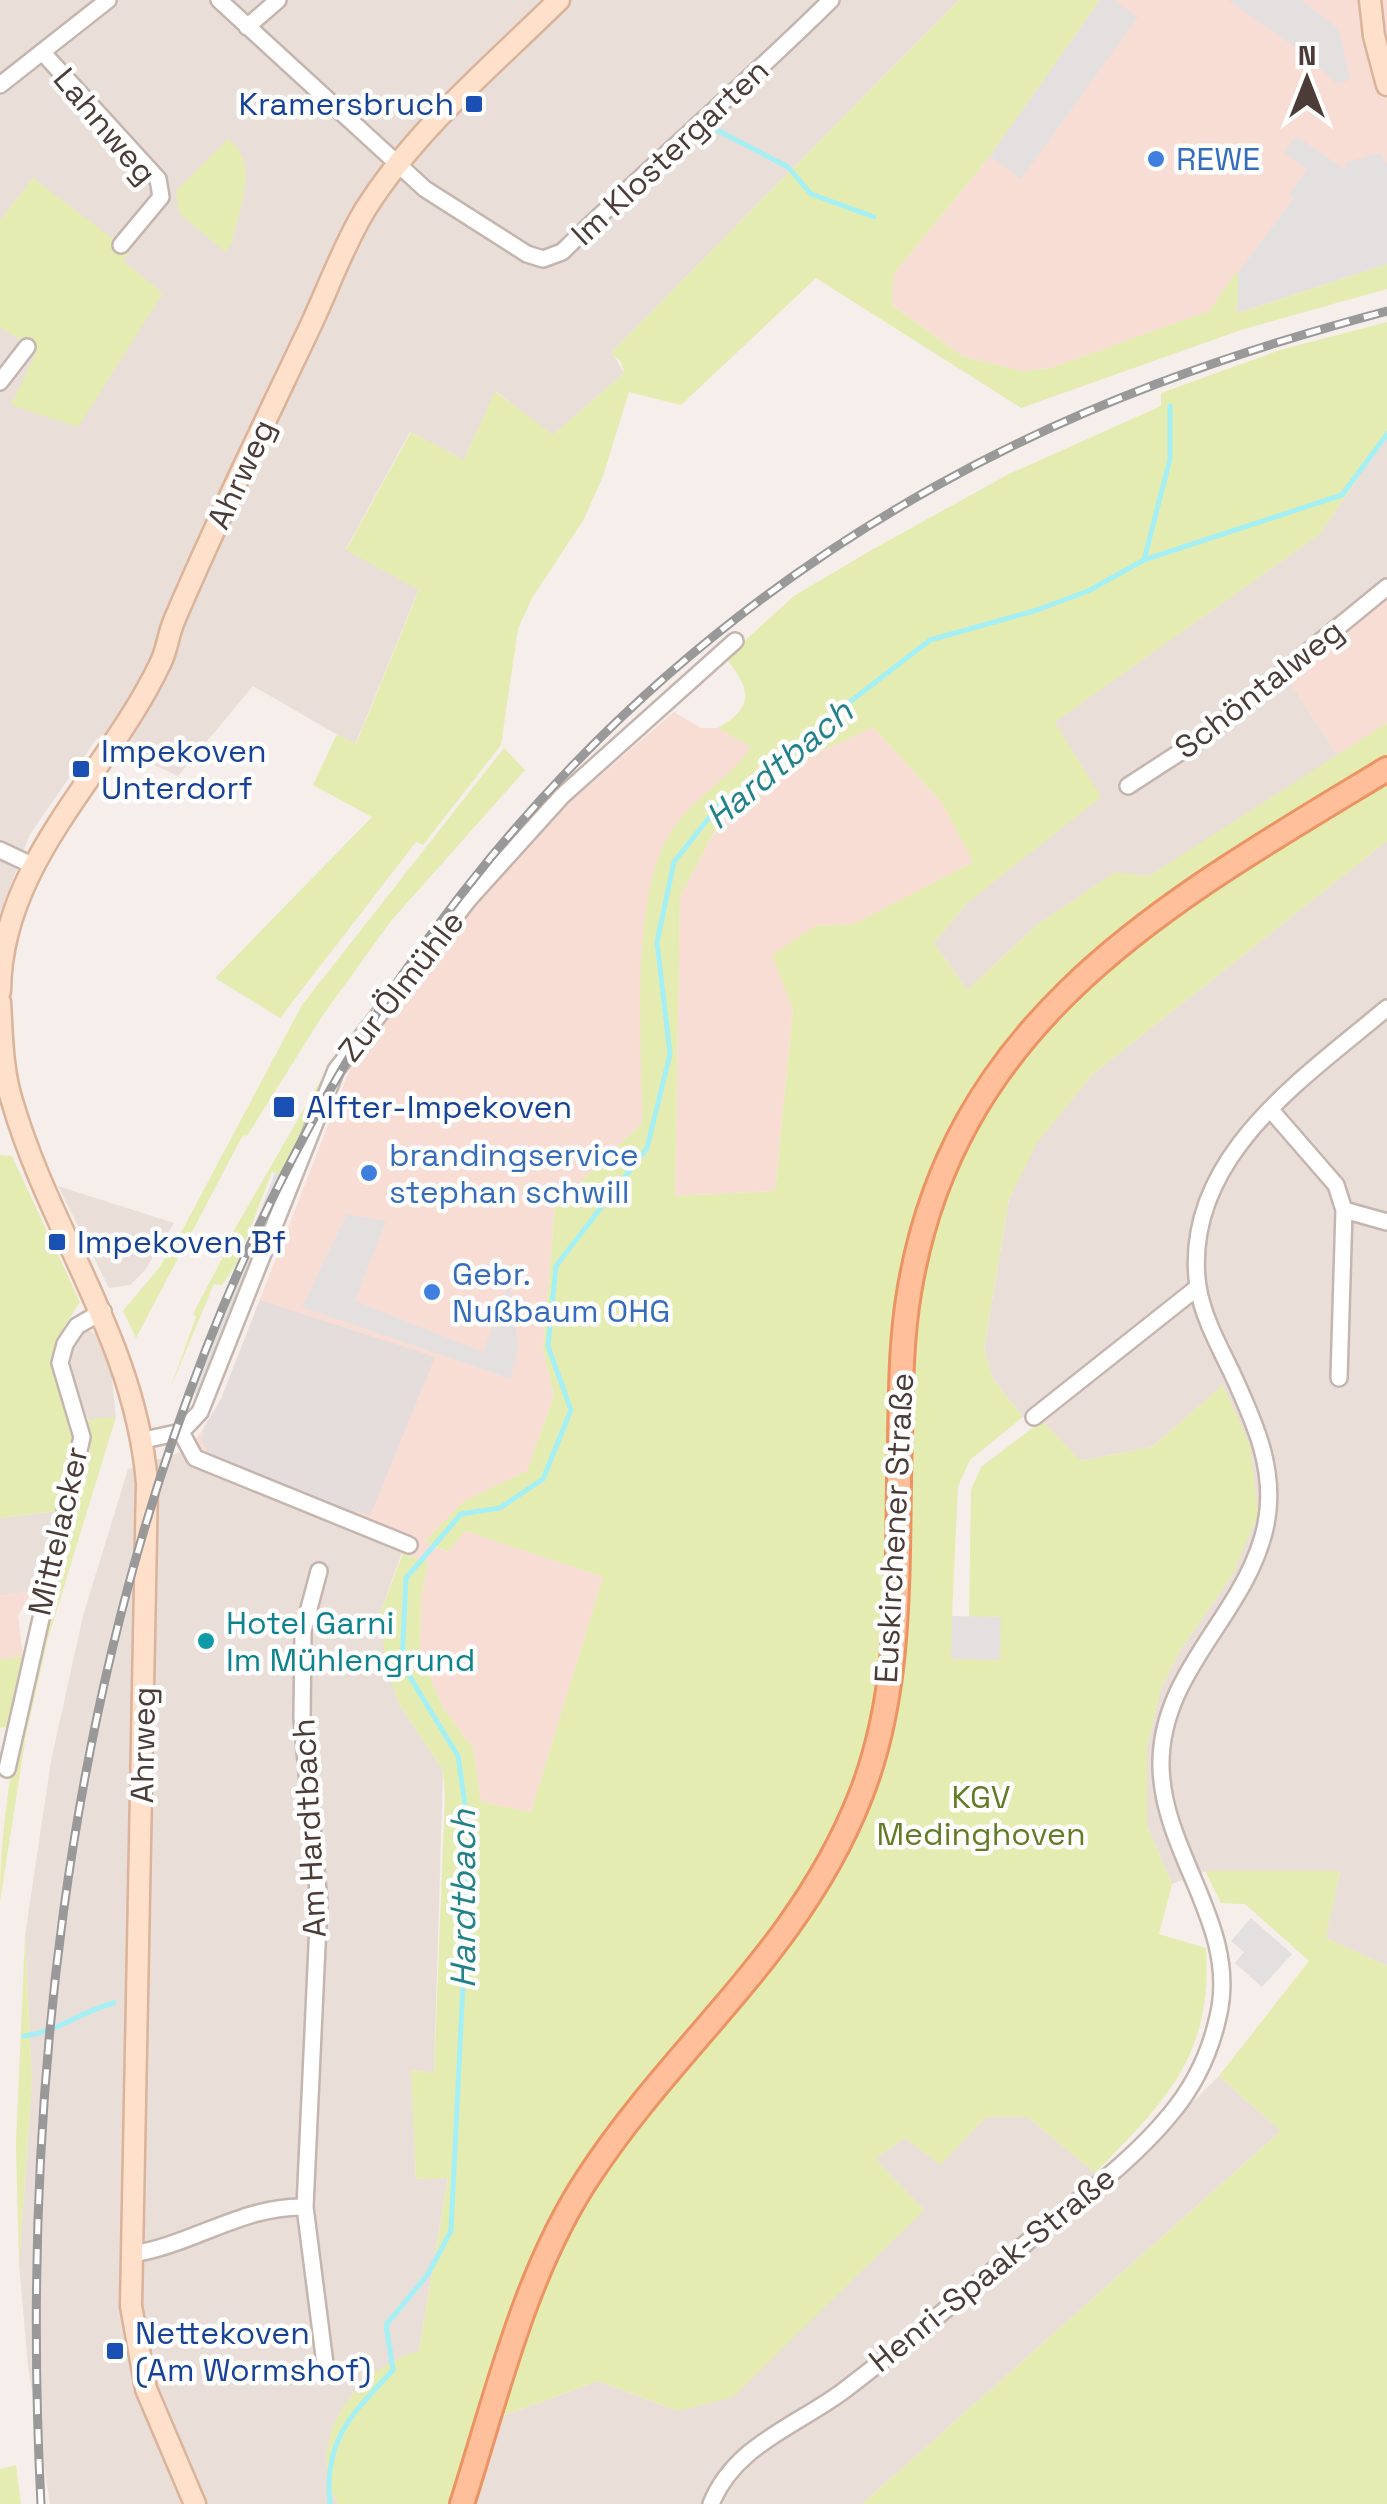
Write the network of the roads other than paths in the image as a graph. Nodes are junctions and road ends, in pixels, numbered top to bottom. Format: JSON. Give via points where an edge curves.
{"nodes":[{"id":1,"x":108,"y":0,"type":"edge"},
{"id":2,"x":220,"y":0,"type":"edge"},
{"id":3,"x":278,"y":0,"type":"edge"},
{"id":4,"x":559,"y":0,"type":"edge"},
{"id":5,"x":831,"y":0,"type":"edge"},
{"id":6,"x":1370,"y":0,"type":"edge"},
{"id":7,"x":248,"y":27,"type":"junction"},
{"id":8,"x":44,"y":54,"type":"junction"},
{"id":9,"x":0,"y":85,"type":"edge"},
{"id":10,"x":1387,"y":85,"type":"edge"},
{"id":11,"x":399,"y":164,"type":"junction"},
{"id":12,"x":121,"y":245,"type":"dead end"},
{"id":13,"x":27,"y":347,"type":"dead end"},
{"id":14,"x":0,"y":382,"type":"edge"},
{"id":15,"x":1387,"y":587,"type":"edge"},
{"id":16,"x":735,"y":641,"type":"dead end"},
{"id":17,"x":1387,"y":769,"type":"edge"},
{"id":18,"x":1128,"y":786,"type":"dead end"},
{"id":19,"x":0,"y":850,"type":"edge"},
{"id":20,"x":34,"y":866,"type":"junction"},
{"id":21,"x":0,"y":992,"type":"edge"},
{"id":22,"x":0,"y":1002,"type":"edge"},
{"id":23,"x":1387,"y":1008,"type":"edge"},
{"id":24,"x":1270,"y":1109,"type":"junction"},
{"id":25,"x":1344,"y":1210,"type":"junction"},
{"id":26,"x":1387,"y":1222,"type":"edge"},
{"id":27,"x":1198,"y":1287,"type":"junction"},
{"id":28,"x":102,"y":1311,"type":"junction"},
{"id":29,"x":1339,"y":1378,"type":"dead end"},
{"id":30,"x":1034,"y":1417,"type":"dead end"},
{"id":31,"x":181,"y":1432,"type":"junction"},
{"id":32,"x":144,"y":1440,"type":"junction"},
{"id":33,"x":408,"y":1545,"type":"dead end"},
{"id":34,"x":319,"y":1571,"type":"dead end"},
{"id":35,"x":6,"y":1769,"type":"dead end"},
{"id":36,"x":1222,"y":1993,"type":"junction"},
{"id":37,"x":1238,"y":2002,"type":"dead end"},
{"id":38,"x":305,"y":2206,"type":"junction"},
{"id":39,"x":132,"y":2254,"type":"junction"},
{"id":40,"x":326,"y":2364,"type":"dead end"},
{"id":41,"x":195,"y":2504,"type":"edge"},
{"id":42,"x":462,"y":2504,"type":"edge"},
{"id":43,"x":711,"y":2504,"type":"edge"}],
"edges":[{"from":1,"to":8,"type":"street"},
{"from":2,"to":7,"type":"street"},
{"from":3,"to":7,"type":"street"},
{"from":4,"to":11,"type":"street","name":"Ahrweg"},
{"from":5,"to":11,"type":"street","name":"Im Klostergarten","via":[[562,252],[543,260],[426,189]]},
{"from":6,"to":10,"type":"street"},
{"from":7,"to":11,"type":"street"},
{"from":8,"to":9,"type":"street"},
{"from":8,"to":12,"type":"street","name":"Lahnweg","via":[[158,179],[161,197]]},
{"from":11,"to":20,"type":"street","name":"Ahrweg","via":[[364,212],[222,512],[154,677]]},
{"from":13,"to":14,"type":"street"},
{"from":15,"to":18,"type":"street","name":"Schöntalweg","via":[[1205,736]]},
{"from":16,"to":31,"type":"street","name":"Zur Ölmühle","via":[[562,796],[468,899],[336,1070],[213,1386]]},
{"from":17,"to":42,"type":"main road","name":"Euskirchener Straße","via":[[1148,922],[1061,994],[1002,1064],[964,1128],[936,1188],[910,1290],[902,1350],[894,1647],[882,1724],[861,1795],[830,1864],[785,1936],[632,2119],[559,2226]]},
{"from":19,"to":20,"type":"street"},
{"from":20,"to":21,"type":"street","name":"Ahrweg","via":[[6,936]]},
{"from":22,"to":28,"type":"street","name":"Ahrweg","via":[[12,1103]]},
{"from":23,"to":24,"type":"street","name":"Henri-Spaak-Straße"},
{"from":24,"to":25,"type":"street","via":[[1336,1185]]},
{"from":24,"to":27,"type":"street","name":"Henri-Spaak-Straße","via":[[1236,1145],[1210,1192]]},
{"from":25,"to":26,"type":"street"},
{"from":25,"to":29,"type":"street"},
{"from":27,"to":30,"type":"street"},
{"from":27,"to":36,"type":"street","name":"Henri-Spaak-Straße","via":[[1257,1427],[1269,1474],[1261,1548],[1248,1580],[1178,1687],[1161,1767],[1167,1814],[1218,1942]]},
{"from":28,"to":32,"type":"street","name":"Ahrweg"},
{"from":28,"to":35,"type":"street","name":"Mittelacker","via":[[77,1326],[60,1364],[82,1437]]},
{"from":31,"to":32,"type":"street"},
{"from":31,"to":33,"type":"street","via":[[195,1458]]},
{"from":32,"to":39,"type":"street","name":"Ahrweg"},
{"from":34,"to":38,"type":"street","name":"Am Hardtbach","via":[[303,1631],[302,1718],[318,1902]]},
{"from":36,"to":37,"type":"street"},
{"from":36,"to":43,"type":"street","name":"Henri-Spaak-Straße","via":[[1196,2079],[1168,2118],[1106,2178],[854,2382],[738,2459]]},
{"from":38,"to":39,"type":"street","via":[[267,2209],[169,2248]]},
{"from":38,"to":40,"type":"street","name":"Am Hardtbach"},
{"from":39,"to":41,"type":"street","name":"Ahrweg","via":[[136,2353]]}]}
